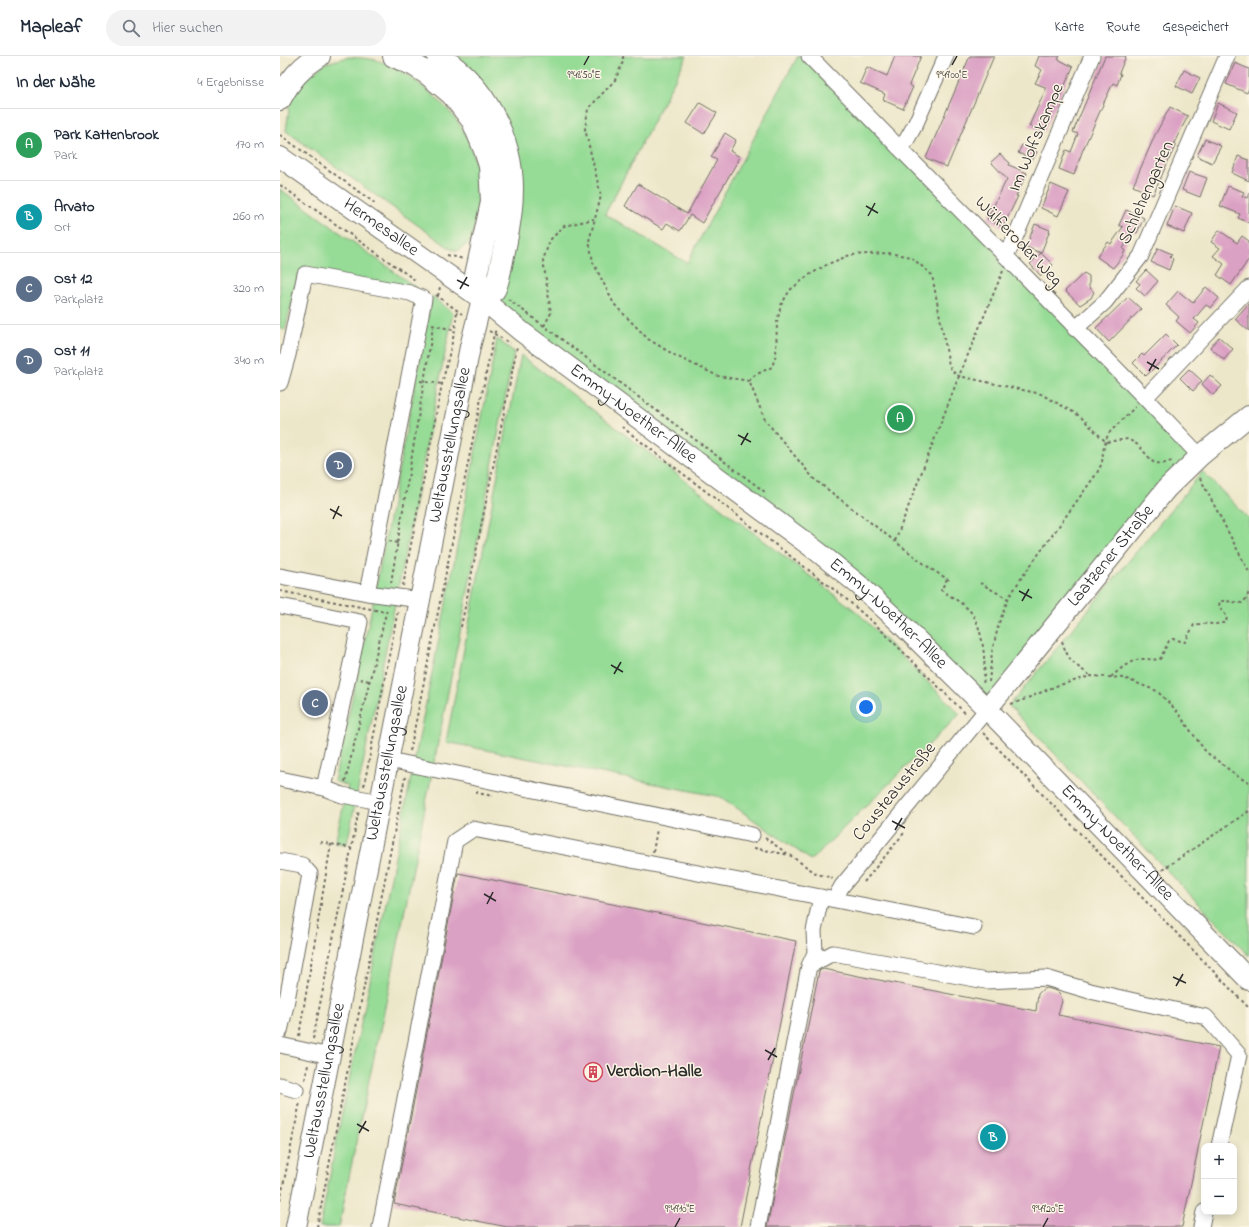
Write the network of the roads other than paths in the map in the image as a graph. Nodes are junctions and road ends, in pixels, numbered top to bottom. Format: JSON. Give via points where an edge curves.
{"nodes":[{"id":1,"x":319,"y":56,"type":"edge"},
{"id":2,"x":394,"y":56,"type":"edge"},
{"id":3,"x":438,"y":56,"type":"edge"},
{"id":4,"x":809,"y":56,"type":"edge"},
{"id":5,"x":946,"y":56,"type":"edge"},
{"id":6,"x":1092,"y":56,"type":"edge"},
{"id":7,"x":1227,"y":56,"type":"edge"},
{"id":8,"x":280,"y":99,"type":"edge"},
{"id":9,"x":898,"y":147,"type":"junction"},
{"id":10,"x":280,"y":157,"type":"edge"},
{"id":11,"x":1006,"y":257,"type":"junction"},
{"id":12,"x":1249,"y":288,"type":"edge"},
{"id":13,"x":482,"y":299,"type":"junction"},
{"id":14,"x":1075,"y":329,"type":"junction"},
{"id":15,"x":280,"y":383,"type":"edge"},
{"id":16,"x":1145,"y":398,"type":"junction"},
{"id":17,"x":1249,"y":416,"type":"edge"},
{"id":18,"x":1200,"y":456,"type":"junction"},
{"id":19,"x":280,"y":576,"type":"edge"},
{"id":20,"x":367,"y":593,"type":"junction"},
{"id":21,"x":421,"y":600,"type":"junction"},
{"id":22,"x":280,"y":606,"type":"edge"},
{"id":23,"x":986,"y":709,"type":"junction"},
{"id":24,"x":398,"y":762,"type":"junction"},
{"id":25,"x":286,"y":780,"type":"edge"},
{"id":26,"x":324,"y":788,"type":"junction"},
{"id":27,"x":371,"y":800,"type":"junction"},
{"id":28,"x":752,"y":835,"type":"road end"},
{"id":29,"x":280,"y":861,"type":"edge"},
{"id":30,"x":822,"y":897,"type":"junction"},
{"id":31,"x":836,"y":900,"type":"junction"},
{"id":32,"x":974,"y":927,"type":"dead end"},
{"id":33,"x":809,"y":966,"type":"junction"},
{"id":34,"x":1249,"y":980,"type":"edge"},
{"id":35,"x":283,"y":1004,"type":"edge"},
{"id":36,"x":280,"y":1031,"type":"edge"},
{"id":37,"x":280,"y":1045,"type":"edge"},
{"id":38,"x":330,"y":1056,"type":"junction"},
{"id":39,"x":280,"y":1085,"type":"edge"},
{"id":40,"x":300,"y":1091,"type":"road end"},
{"id":41,"x":1220,"y":1143,"type":"edge"},
{"id":42,"x":1203,"y":1215,"type":"edge"},
{"id":43,"x":296,"y":1227,"type":"edge"},
{"id":44,"x":380,"y":1227,"type":"edge"},
{"id":45,"x":758,"y":1227,"type":"edge"},
{"id":46,"x":1201,"y":1227,"type":"edge"}],
"edges":[{"from":1,"to":8,"type":"highway","via":[[300,70]]},
{"from":2,"to":13,"type":"highway","via":[[428,74],[452,94],[473,121],[485,150],[490,166],[492,202],[476,275]]},
{"from":3,"to":13,"type":"highway","via":[[467,80],[489,108],[503,138],[509,163],[512,202],[502,259],[495,289]]},
{"from":4,"to":9,"type":"street","name":"Wülferoder Weg"},
{"from":5,"to":9,"type":"street","via":[[915,125],[906,141]]},
{"from":6,"to":11,"type":"street","name":"Im Wolfskampe"},
{"from":7,"to":14,"type":"street","name":"Schlehengarten","via":[[1141,256],[1105,302]]},
{"from":9,"to":11,"type":"street","name":"Wülferoder Weg"},
{"from":10,"to":13,"type":"main road","name":"Hermesallee"},
{"from":11,"to":14,"type":"street","name":"Wülferoder Weg"},
{"from":12,"to":16,"type":"street"},
{"from":13,"to":21,"type":"main road","name":"Weltausstellungsallee","via":[[470,347]]},
{"from":13,"to":23,"type":"main road","name":"Emmy-Noether-Allee","via":[[522,332],[860,586]]},
{"from":14,"to":16,"type":"street","name":"Wülferoder Weg"},
{"from":15,"to":20,"type":"street","via":[[305,274],[410,293],[424,299],[426,326],[408,380]]},
{"from":16,"to":18,"type":"street","name":"Wülferoder Weg"},
{"from":17,"to":18,"type":"main road","name":"Laatzener Straße"},
{"from":18,"to":23,"type":"main road","name":"Laatzener Straße","via":[[1167,488]]},
{"from":19,"to":20,"type":"street"},
{"from":20,"to":21,"type":"street"},
{"from":21,"to":24,"type":"main road","name":"Weltausstellungsallee"},
{"from":22,"to":26,"type":"street","via":[[362,615]]},
{"from":23,"to":31,"type":"street","name":"Cousteaustraße","via":[[838,893]]},
{"from":23,"to":34,"type":"main road","name":"Emmy-Noether-Allee"},
{"from":24,"to":27,"type":"main road","name":"Weltausstellungsallee"},
{"from":24,"to":28,"type":"street"},
{"from":25,"to":26,"type":"street"},
{"from":26,"to":27,"type":"street"},
{"from":27,"to":38,"type":"main road","name":"Weltausstellungsallee"},
{"from":29,"to":35,"type":"street","via":[[302,865],[310,874]]},
{"from":30,"to":31,"type":"street"},
{"from":30,"to":33,"type":"street","via":[[814,932],[816,953]]},
{"from":30,"to":44,"type":"street","via":[[473,829],[455,841]]},
{"from":31,"to":32,"type":"street"},
{"from":33,"to":41,"type":"street","via":[[833,952],[986,981],[1046,978],[1090,991],[1206,1017],[1239,1055]]},
{"from":33,"to":45,"type":"street"},
{"from":35,"to":36,"type":"street"},
{"from":37,"to":38,"type":"street"},
{"from":38,"to":43,"type":"main road","name":"Weltausstellungsallee"},
{"from":39,"to":40,"type":"street"},
{"from":42,"to":46,"type":"street"}]}
